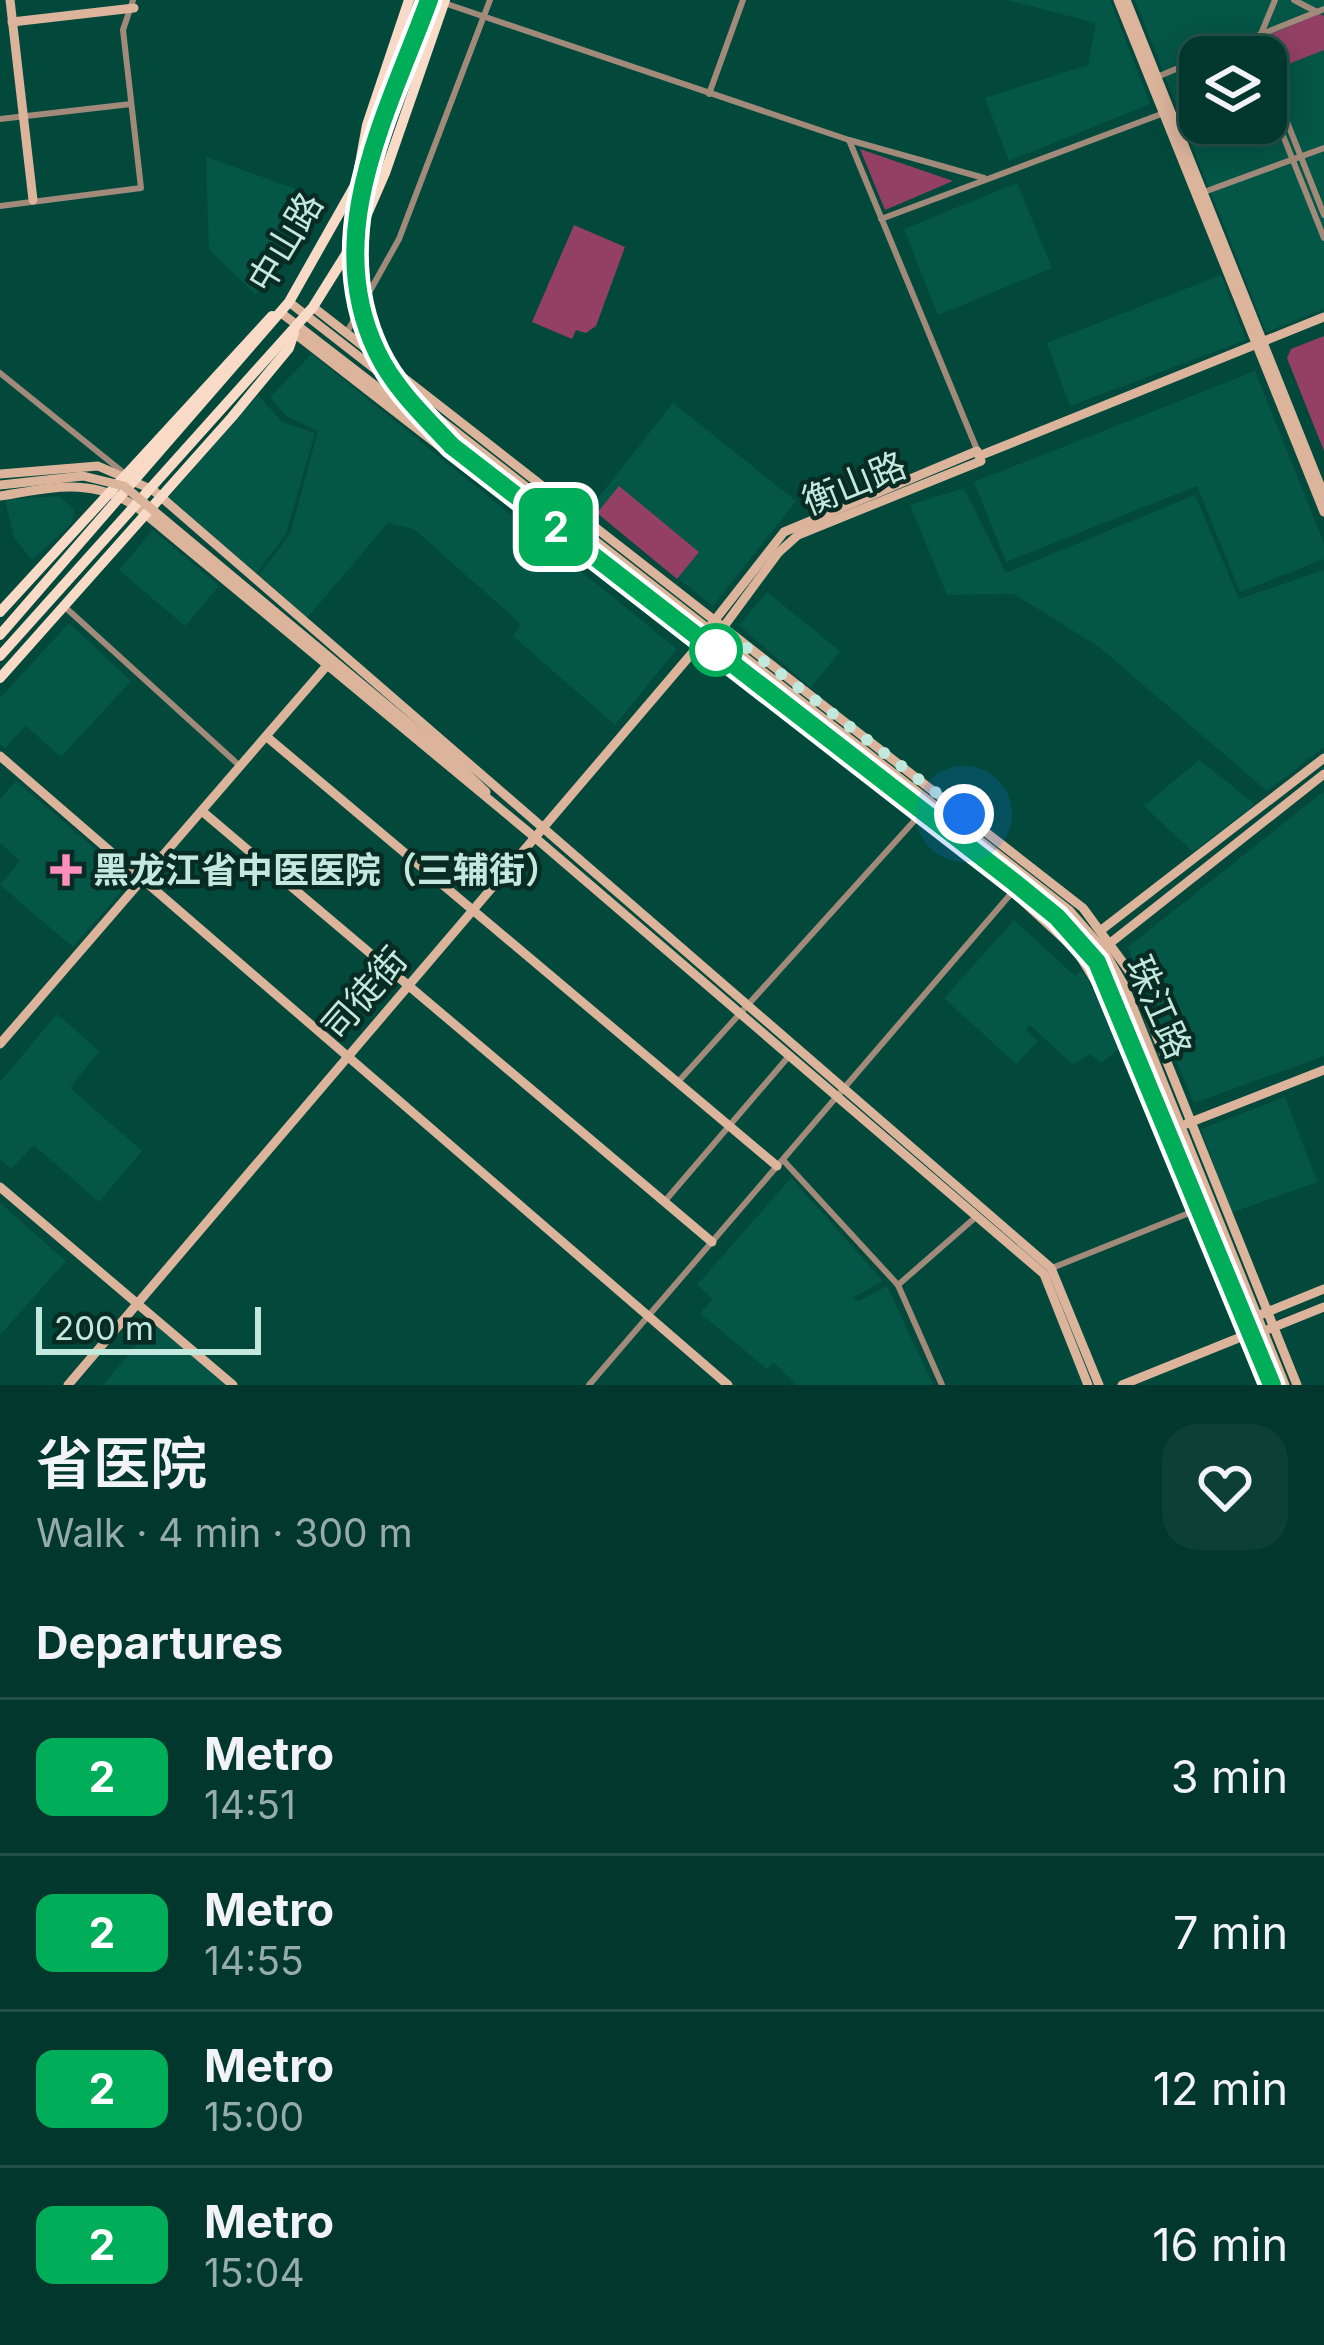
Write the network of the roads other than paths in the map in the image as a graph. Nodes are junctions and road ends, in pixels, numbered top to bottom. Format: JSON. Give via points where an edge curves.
{"nodes":[{"id":1,"x":10,"y":0,"type":"edge"},
{"id":2,"x":409,"y":0,"type":"edge"},
{"id":3,"x":423,"y":0,"type":"edge"},
{"id":4,"x":490,"y":0,"type":"edge"},
{"id":5,"x":743,"y":0,"type":"edge"},
{"id":6,"x":1122,"y":0,"type":"edge"},
{"id":7,"x":1275,"y":0,"type":"edge"},
{"id":8,"x":1294,"y":0,"type":"edge"},
{"id":9,"x":444,"y":1,"type":"edge"},
{"id":10,"x":134,"y":4,"type":"edge"},
{"id":11,"x":1320,"y":10,"type":"edge"},
{"id":12,"x":484,"y":16,"type":"junction"},
{"id":13,"x":13,"y":22,"type":"junction"},
{"id":14,"x":1254,"y":36,"type":"edge"},
{"id":15,"x":1258,"y":36,"type":"edge"},
{"id":16,"x":1179,"y":67,"type":"edge"},
{"id":17,"x":1157,"y":76,"type":"junction"},
{"id":18,"x":709,"y":94,"type":"junction"},
{"id":19,"x":131,"y":104,"type":"junction"},
{"id":20,"x":1164,"y":113,"type":"junction"},
{"id":21,"x":22,"y":116,"type":"junction"},
{"id":22,"x":0,"y":119,"type":"edge"},
{"id":23,"x":1287,"y":130,"type":"edge"},
{"id":24,"x":1287,"y":138,"type":"edge"},
{"id":25,"x":849,"y":140,"type":"junction"},
{"id":26,"x":1324,"y":148,"type":"edge"},
{"id":27,"x":1297,"y":159,"type":"junction"},
{"id":28,"x":985,"y":178,"type":"junction"},
{"id":29,"x":356,"y":182,"type":"junction"},
{"id":30,"x":1204,"y":192,"type":"junction"},
{"id":31,"x":33,"y":200,"type":"junction"},
{"id":32,"x":0,"y":206,"type":"edge"},
{"id":33,"x":1324,"y":215,"type":"edge"},
{"id":34,"x":881,"y":219,"type":"junction"},
{"id":35,"x":1324,"y":238,"type":"edge"},
{"id":36,"x":285,"y":307,"type":"junction"},
{"id":37,"x":311,"y":310,"type":"junction"},
{"id":38,"x":1324,"y":317,"type":"edge"},
{"id":39,"x":297,"y":329,"type":"junction"},
{"id":40,"x":346,"y":335,"type":"junction"},
{"id":41,"x":1260,"y":343,"type":"junction"},
{"id":42,"x":0,"y":373,"type":"edge"},
{"id":43,"x":979,"y":456,"type":"junction"},
{"id":44,"x":124,"y":473,"type":"junction"},
{"id":45,"x":0,"y":474,"type":"edge"},
{"id":46,"x":139,"y":480,"type":"junction"},
{"id":47,"x":0,"y":485,"type":"edge"},
{"id":48,"x":109,"y":490,"type":"junction"},
{"id":49,"x":157,"y":494,"type":"junction"},
{"id":50,"x":1324,"y":495,"type":"edge"},
{"id":51,"x":0,"y":496,"type":"edge"},
{"id":52,"x":124,"y":498,"type":"junction"},
{"id":53,"x":142,"y":511,"type":"junction"},
{"id":54,"x":1324,"y":512,"type":"edge"},
{"id":55,"x":36,"y":594,"type":"junction"},
{"id":56,"x":65,"y":607,"type":"junction"},
{"id":57,"x":4,"y":608,"type":"edge"},
{"id":58,"x":41,"y":633,"type":"junction"},
{"id":59,"x":710,"y":634,"type":"junction"},
{"id":60,"x":6,"y":635,"type":"edge"},
{"id":61,"x":340,"y":649,"type":"junction"},
{"id":62,"x":0,"y":656,"type":"edge"},
{"id":63,"x":327,"y":666,"type":"junction"},
{"id":64,"x":0,"y":678,"type":"edge"},
{"id":65,"x":267,"y":737,"type":"junction"},
{"id":66,"x":0,"y":756,"type":"edge"},
{"id":67,"x":1324,"y":758,"type":"edge"},
{"id":68,"x":241,"y":767,"type":"junction"},
{"id":69,"x":1324,"y":774,"type":"edge"},
{"id":70,"x":203,"y":812,"type":"junction"},
{"id":71,"x":921,"y":813,"type":"junction"},
{"id":72,"x":520,"y":826,"type":"junction"},
{"id":73,"x":537,"y":832,"type":"junction"},
{"id":74,"x":143,"y":880,"type":"junction"},
{"id":75,"x":1023,"y":880,"type":"junction"},
{"id":76,"x":472,"y":909,"type":"junction"},
{"id":77,"x":1089,"y":940,"type":"junction"},
{"id":78,"x":1099,"y":952,"type":"junction"},
{"id":79,"x":406,"y":986,"type":"junction"},
{"id":80,"x":740,"y":1008,"type":"junction"},
{"id":81,"x":1,"y":1040,"type":"edge"},
{"id":82,"x":792,"y":1052,"type":"junction"},
{"id":83,"x":345,"y":1057,"type":"junction"},
{"id":84,"x":1324,"y":1070,"type":"edge"},
{"id":85,"x":677,"y":1083,"type":"junction"},
{"id":86,"x":840,"y":1093,"type":"junction"},
{"id":87,"x":1186,"y":1124,"type":"junction"},
{"id":88,"x":729,"y":1126,"type":"junction"},
{"id":89,"x":780,"y":1163,"type":"junction"},
{"id":90,"x":0,"y":1187,"type":"edge"},
{"id":91,"x":664,"y":1202,"type":"junction"},
{"id":92,"x":1199,"y":1209,"type":"junction"},
{"id":93,"x":981,"y":1214,"type":"junction"},
{"id":94,"x":712,"y":1242,"type":"junction"},
{"id":95,"x":1051,"y":1268,"type":"junction"},
{"id":96,"x":898,"y":1285,"type":"junction"},
{"id":97,"x":1324,"y":1289,"type":"edge"},
{"id":98,"x":135,"y":1302,"type":"junction"},
{"id":99,"x":1324,"y":1307,"type":"edge"},
{"id":100,"x":648,"y":1316,"type":"junction"},
{"id":101,"x":1260,"y":1326,"type":"junction"},
{"id":102,"x":68,"y":1385,"type":"edge"},
{"id":103,"x":233,"y":1385,"type":"edge"},
{"id":104,"x":589,"y":1385,"type":"edge"},
{"id":105,"x":728,"y":1385,"type":"edge"},
{"id":106,"x":942,"y":1385,"type":"edge"},
{"id":107,"x":1088,"y":1385,"type":"edge"},
{"id":108,"x":1099,"y":1385,"type":"edge"},
{"id":109,"x":1122,"y":1385,"type":"edge"},
{"id":110,"x":1262,"y":1385,"type":"edge"},
{"id":111,"x":1275,"y":1385,"type":"edge"},
{"id":112,"x":1286,"y":1385,"type":"edge"},
{"id":113,"x":1297,"y":1385,"type":"edge"}],
"edges":[{"from":1,"to":13,"type":"main road"},
{"from":2,"to":29,"type":"main road"},
{"from":3,"to":29,"type":"main road","name":"中山路"},
{"from":4,"to":12,"type":"street"},
{"from":5,"to":18,"type":"street"},
{"from":6,"to":17,"type":"main road"},
{"from":6,"to":20,"type":"main road"},
{"from":7,"to":14,"type":"street"},
{"from":8,"to":11,"type":"street"},
{"from":9,"to":12,"type":"street"},
{"from":9,"to":37,"type":"main road","name":"中山路","via":[[385,173]]},
{"from":10,"to":13,"type":"main road"},
{"from":10,"to":19,"type":"street","via":[[123,30]]},
{"from":11,"to":15,"type":"street"},
{"from":12,"to":18,"type":"street"},
{"from":12,"to":40,"type":"street","via":[[399,239]]},
{"from":13,"to":21,"type":"main road"},
{"from":16,"to":17,"type":"street"},
{"from":17,"to":30,"type":"main road"},
{"from":18,"to":25,"type":"street"},
{"from":19,"to":21,"type":"street"},
{"from":19,"to":31,"type":"street","via":[[141,188]]},
{"from":20,"to":28,"type":"street"},
{"from":20,"to":41,"type":"main road"},
{"from":21,"to":22,"type":"street"},
{"from":21,"to":31,"type":"main road"},
{"from":23,"to":27,"type":"street"},
{"from":24,"to":27,"type":"street"},
{"from":25,"to":28,"type":"street"},
{"from":25,"to":34,"type":"street"},
{"from":26,"to":27,"type":"street"},
{"from":27,"to":30,"type":"street"},
{"from":27,"to":33,"type":"street"},
{"from":27,"to":35,"type":"street"},
{"from":28,"to":34,"type":"street"},
{"from":29,"to":36,"type":"main road","name":"中山路"},
{"from":30,"to":41,"type":"main road"},
{"from":31,"to":32,"type":"street"},
{"from":34,"to":43,"type":"street"},
{"from":36,"to":37,"type":"main road","name":"珠江路"},
{"from":36,"to":39,"type":"main road","name":"珠江路"},
{"from":36,"to":44,"type":"main road","via":[[251,333]]},
{"from":36,"to":46,"type":"main road","name":"中山路"},
{"from":37,"to":39,"type":"main road","name":"中山路"},
{"from":37,"to":40,"type":"main road","name":"珠江路"},
{"from":37,"to":59,"type":"main road","name":"珠江路"},
{"from":38,"to":41,"type":"main road","name":"衡山路"},
{"from":39,"to":49,"type":"main road","name":"中山路","via":[[289,348]]},
{"from":39,"to":59,"type":"main road","name":"珠江路"},
{"from":40,"to":59,"type":"main road","name":"珠江路"},
{"from":41,"to":43,"type":"main road","name":"衡山路"},
{"from":41,"to":50,"type":"main road"},
{"from":41,"to":54,"type":"main road"},
{"from":42,"to":44,"type":"street"},
{"from":43,"to":59,"type":"main road","name":"衡山路","via":[[798,536]]},
{"from":44,"to":45,"type":"main road","via":[[98,466]]},
{"from":44,"to":46,"type":"main road"},
{"from":44,"to":48,"type":"main road"},
{"from":46,"to":49,"type":"main road"},
{"from":46,"to":52,"type":"main road","name":"中山路"},
{"from":47,"to":72,"type":"main road","bridge":true,"via":[[83,476],[124,486],[455,762]]},
{"from":48,"to":51,"type":"main road","via":[[82,484]]},
{"from":48,"to":52,"type":"main road"},
{"from":48,"to":57,"type":"main road"},
{"from":49,"to":53,"type":"main road","name":"中山路"},
{"from":49,"to":61,"type":"main road"},
{"from":52,"to":53,"type":"main road"},
{"from":52,"to":55,"type":"main road","name":"中山路"},
{"from":53,"to":56,"type":"main road","name":"中山路"},
{"from":53,"to":60,"type":"main road","name":"中山路"},
{"from":53,"to":63,"type":"main road"},
{"from":55,"to":57,"type":"main road"},
{"from":55,"to":60,"type":"main road","name":"中山路"},
{"from":56,"to":58,"type":"main road","name":"中山路"},
{"from":56,"to":68,"type":"street"},
{"from":57,"to":60,"type":"main road"},
{"from":58,"to":60,"type":"main road"},
{"from":58,"to":64,"type":"main road","name":"中山路"},
{"from":59,"to":71,"type":"main road","name":"珠江路"},
{"from":59,"to":73,"type":"main road","name":"司徒街"},
{"from":59,"to":75,"type":"main road","name":"珠江路"},
{"from":60,"to":62,"type":"main road","name":"中山路"},
{"from":61,"to":63,"type":"main road"},
{"from":61,"to":73,"type":"main road"},
{"from":63,"to":65,"type":"main road"},
{"from":63,"to":72,"type":"main road"},
{"from":65,"to":68,"type":"main road"},
{"from":65,"to":76,"type":"main road"},
{"from":66,"to":74,"type":"main road"},
{"from":67,"to":77,"type":"main road"},
{"from":68,"to":70,"type":"main road"},
{"from":69,"to":78,"type":"main road"},
{"from":70,"to":74,"type":"main road"},
{"from":70,"to":79,"type":"main road"},
{"from":71,"to":75,"type":"main road","name":"珠江路"},
{"from":71,"to":80,"type":"street"},
{"from":72,"to":73,"type":"main road"},
{"from":73,"to":76,"type":"main road","name":"司徒街"},
{"from":73,"to":80,"type":"main road"},
{"from":74,"to":81,"type":"main road"},
{"from":74,"to":83,"type":"main road"},
{"from":75,"to":77,"type":"main road","name":"珠江路"},
{"from":75,"to":77,"type":"main road","name":"珠江路"},
{"from":75,"to":86,"type":"street"},
{"from":76,"to":79,"type":"main road","name":"司徒街"},
{"from":76,"to":85,"type":"main road"},
{"from":77,"to":78,"type":"main road","name":"珠江路"},
{"from":77,"to":78,"type":"main road","name":"珠江路"},
{"from":78,"to":87,"type":"main road","name":"珠江路","via":[[1124,985]]},
{"from":78,"to":92,"type":"main road","name":"珠江路","via":[[1111,1006]]},
{"from":79,"to":83,"type":"main road","name":"司徒街"},
{"from":79,"to":91,"type":"main road"},
{"from":80,"to":82,"type":"main road"},
{"from":80,"to":85,"type":"street"},
{"from":82,"to":86,"type":"main road"},
{"from":82,"to":88,"type":"street"},
{"from":83,"to":98,"type":"main road","name":"司徒街"},
{"from":83,"to":100,"type":"main road"},
{"from":84,"to":87,"type":"main road"},
{"from":85,"to":88,"type":"main road"},
{"from":86,"to":89,"type":"street"},
{"from":86,"to":93,"type":"main road"},
{"from":87,"to":101,"type":"main road","name":"珠江路"},
{"from":88,"to":89,"type":"main road"},
{"from":88,"to":91,"type":"street"},
{"from":89,"to":94,"type":"street"},
{"from":89,"to":96,"type":"street"},
{"from":90,"to":98,"type":"main road"},
{"from":91,"to":94,"type":"main road"},
{"from":92,"to":95,"type":"street"},
{"from":92,"to":101,"type":"main road","name":"珠江路"},
{"from":93,"to":95,"type":"main road"},
{"from":93,"to":96,"type":"street"},
{"from":93,"to":107,"type":"main road","via":[[1044,1274]]},
{"from":94,"to":100,"type":"street"},
{"from":95,"to":108,"type":"main road"},
{"from":96,"to":106,"type":"street"},
{"from":97,"to":101,"type":"main road"},
{"from":98,"to":102,"type":"main road","name":"司徒街"},
{"from":98,"to":103,"type":"main road"},
{"from":99,"to":101,"type":"main road"},
{"from":100,"to":104,"type":"street"},
{"from":100,"to":105,"type":"main road"},
{"from":101,"to":109,"type":"main road"},
{"from":101,"to":110,"type":"main road","name":"珠江路"},
{"from":101,"to":111,"type":"main road","name":"珠江路"},
{"from":101,"to":112,"type":"main road","name":"珠江路"},
{"from":101,"to":113,"type":"main road","name":"珠江路"}]}
